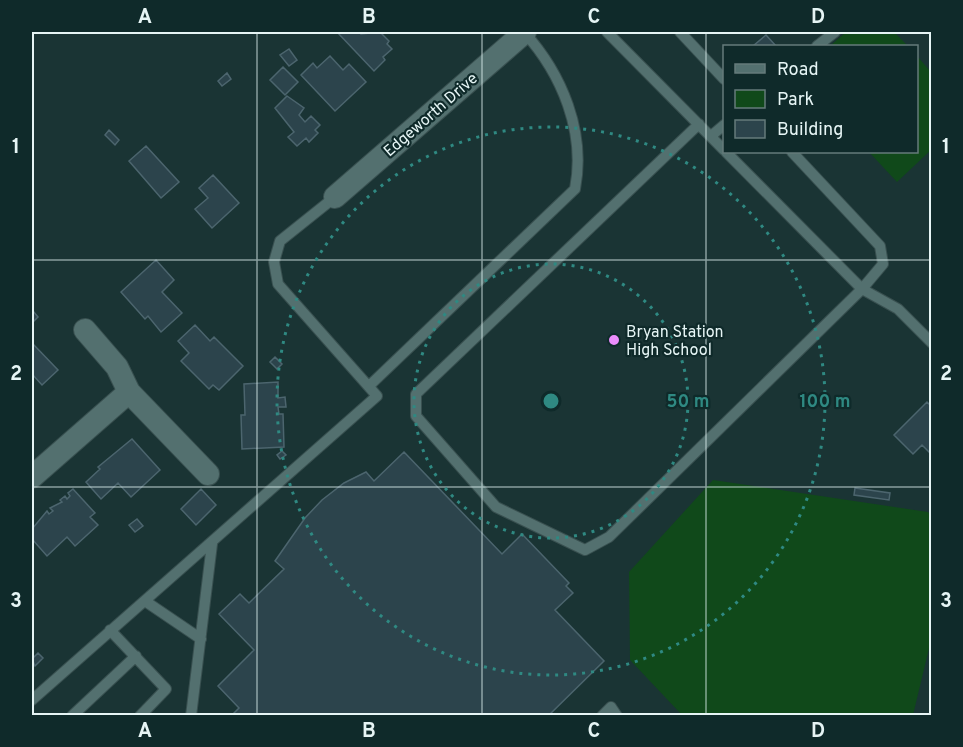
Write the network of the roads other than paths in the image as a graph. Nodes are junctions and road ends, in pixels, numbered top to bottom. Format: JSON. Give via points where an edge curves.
{"nodes":[{"id":1,"x":525,"y":32,"type":"edge"},
{"id":2,"x":607,"y":32,"type":"edge"},
{"id":3,"x":680,"y":32,"type":"edge"},
{"id":4,"x":835,"y":32,"type":"edge"},
{"id":5,"x":818,"y":45,"type":"edge"},
{"id":6,"x":723,"y":78,"type":"edge"},
{"id":7,"x":699,"y":124,"type":"junction"},
{"id":8,"x":723,"y":126,"type":"edge"},
{"id":9,"x":711,"y":136,"type":"junction"},
{"id":10,"x":723,"y":149,"type":"edge"},
{"id":11,"x":727,"y":153,"type":"edge"},
{"id":12,"x":793,"y":153,"type":"edge"},
{"id":13,"x":335,"y":197,"type":"joint"},
{"id":14,"x":862,"y":289,"type":"junction"},
{"id":15,"x":85,"y":330,"type":"dead end"},
{"id":16,"x":932,"y":343,"type":"edge"},
{"id":17,"x":369,"y":386,"type":"junction"},
{"id":18,"x":129,"y":392,"type":"junction"},
{"id":19,"x":208,"y":474,"type":"dead end"},
{"id":20,"x":32,"y":477,"type":"edge"},
{"id":21,"x":212,"y":544,"type":"junction"},
{"id":22,"x":146,"y":601,"type":"junction"},
{"id":23,"x":110,"y":630,"type":"junction"},
{"id":24,"x":201,"y":639,"type":"junction"},
{"id":25,"x":136,"y":656,"type":"junction"},
{"id":26,"x":32,"y":700,"type":"edge"},
{"id":27,"x":72,"y":716,"type":"edge"},
{"id":28,"x":140,"y":716,"type":"edge"},
{"id":29,"x":191,"y":716,"type":"edge"},
{"id":30,"x":602,"y":716,"type":"edge"},
{"id":31,"x":617,"y":716,"type":"edge"}],
"edges":[{"from":1,"to":13,"type":"street","name":"Edgeworth Drive"},
{"from":1,"to":17,"type":"lane","via":[[543,53],[570,106],[580,165],[575,189]]},
{"from":2,"to":7,"type":"lane"},
{"from":3,"to":6,"type":"lane"},
{"from":4,"to":5,"type":"lane"},
{"from":7,"to":9,"type":"lane"},
{"from":7,"to":14,"type":"lane","via":[[416,394],[416,416],[496,507],[585,550],[609,537]]},
{"from":8,"to":9,"type":"lane"},
{"from":9,"to":10,"type":"lane"},
{"from":11,"to":14,"type":"lane"},
{"from":12,"to":14,"type":"lane","via":[[880,246],[883,264]]},
{"from":13,"to":17,"type":"lane","via":[[280,242],[274,262],[278,284]]},
{"from":14,"to":16,"type":"lane","via":[[898,309]]},
{"from":15,"to":18,"type":"street","via":[[117,367]]},
{"from":17,"to":21,"type":"lane","via":[[377,396]]},
{"from":18,"to":19,"type":"street"},
{"from":18,"to":20,"type":"street"},
{"from":21,"to":22,"type":"lane"},
{"from":21,"to":24,"type":"lane"},
{"from":22,"to":23,"type":"lane"},
{"from":22,"to":24,"type":"lane"},
{"from":23,"to":25,"type":"lane"},
{"from":23,"to":26,"type":"lane"},
{"from":24,"to":29,"type":"lane"},
{"from":25,"to":27,"type":"lane"},
{"from":25,"to":28,"type":"lane","via":[[166,689]]},
{"from":30,"to":31,"type":"lane","via":[[611,706]]}]}
